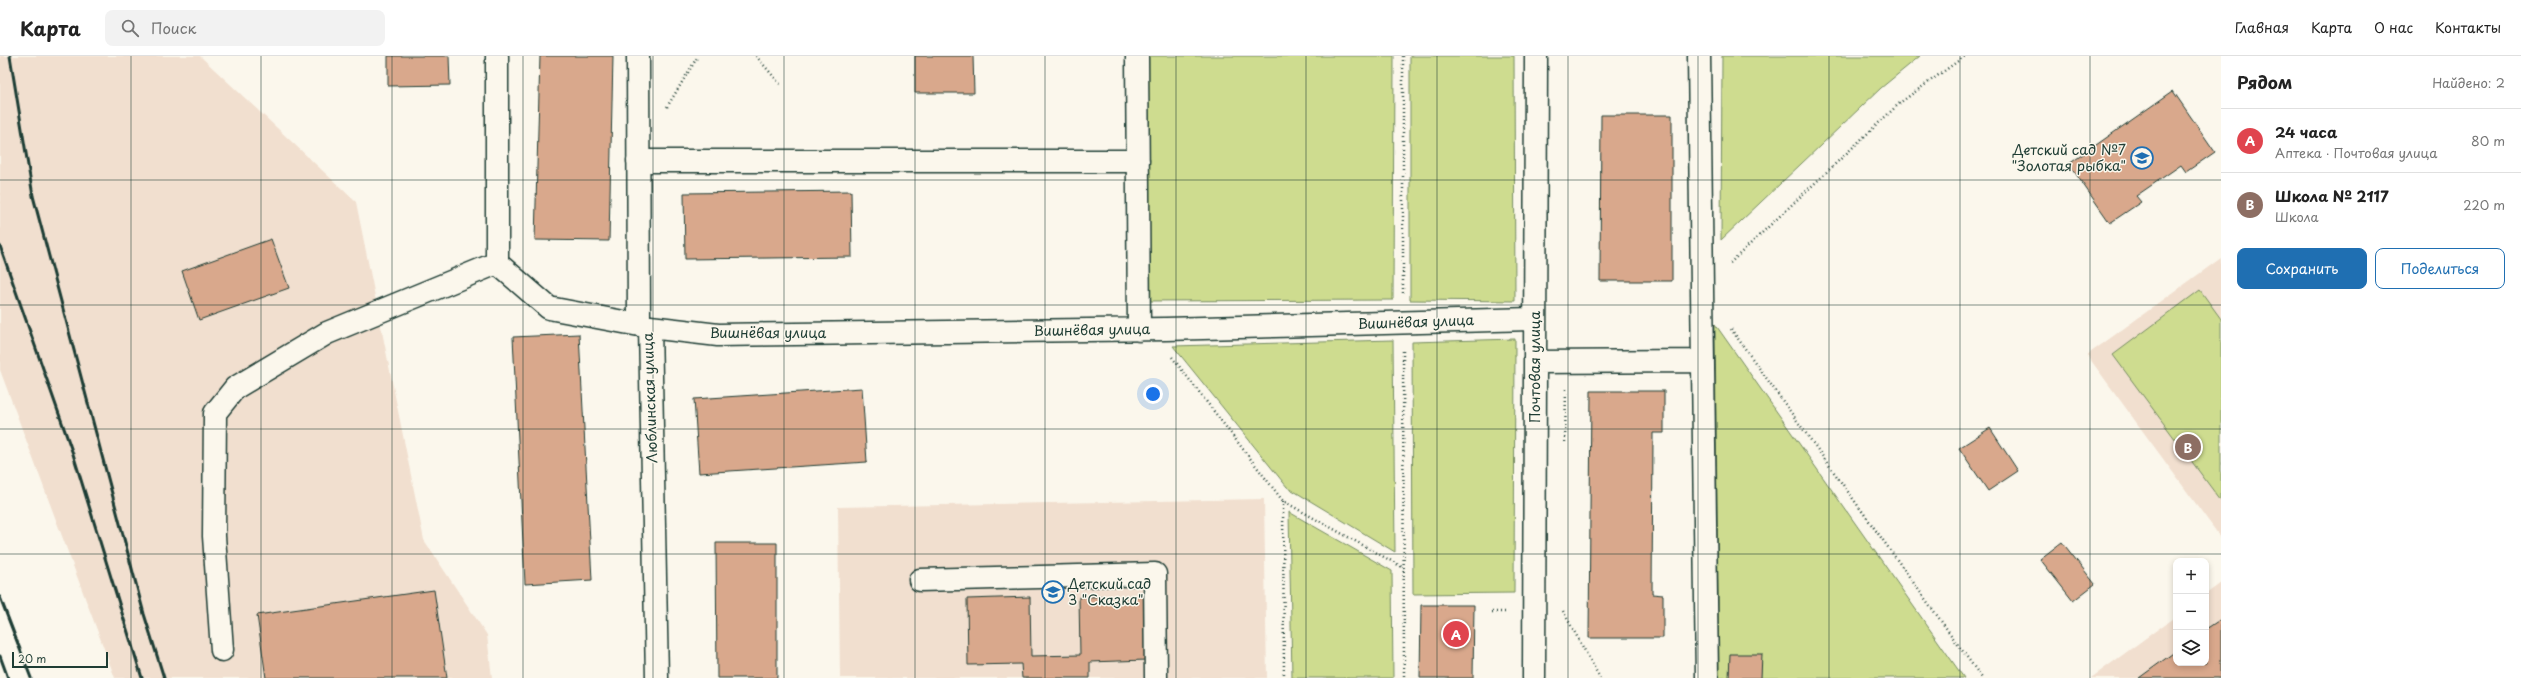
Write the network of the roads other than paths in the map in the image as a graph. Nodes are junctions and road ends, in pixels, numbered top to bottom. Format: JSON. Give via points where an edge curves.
{"nodes":[{"id":1,"x":497,"y":56,"type":"edge"},
{"id":2,"x":638,"y":56,"type":"edge"},
{"id":3,"x":1137,"y":56,"type":"edge"},
{"id":4,"x":1536,"y":56,"type":"edge"},
{"id":5,"x":1700,"y":56,"type":"edge"},
{"id":6,"x":638,"y":161,"type":"junction"},
{"id":7,"x":1138,"y":161,"type":"junction"},
{"id":8,"x":497,"y":263,"type":"junction"},
{"id":9,"x":1535,"y":319,"type":"junction"},
{"id":10,"x":645,"y":326,"type":"junction"},
{"id":11,"x":1145,"y":330,"type":"junction"},
{"id":12,"x":1703,"y":361,"type":"junction"},
{"id":13,"x":1535,"y":362,"type":"junction"},
{"id":14,"x":920,"y":580,"type":"dead end"},
{"id":15,"x":222,"y":650,"type":"dead end"},
{"id":16,"x":657,"y":678,"type":"edge"},
{"id":17,"x":1156,"y":678,"type":"edge"},
{"id":18,"x":1534,"y":678,"type":"edge"},
{"id":19,"x":1699,"y":678,"type":"edge"},
{"id":20,"x":1707,"y":678,"type":"edge"}],
"edges":[{"from":1,"to":8,"type":"street"},
{"from":2,"to":6,"type":"street"},
{"from":3,"to":7,"type":"street"},
{"from":4,"to":9,"type":"street","name":"Почтовая улица"},
{"from":5,"to":12,"type":"street"},
{"from":6,"to":7,"type":"street"},
{"from":6,"to":10,"type":"street"},
{"from":7,"to":11,"type":"street"},
{"from":8,"to":10,"type":"street","name":"Люблинская улица","via":[[549,308]]},
{"from":8,"to":15,"type":"street","via":[[327,333],[235,388],[215,413],[214,536]]},
{"from":9,"to":11,"type":"street","name":"Вишнёвая улица"},
{"from":9,"to":13,"type":"street","name":"Почтовая улица"},
{"from":10,"to":11,"type":"street","name":"Вишнёвая улица","via":[[718,335]]},
{"from":10,"to":16,"type":"street","name":"Люблинская улица"},
{"from":12,"to":13,"type":"street"},
{"from":12,"to":20,"type":"street"},
{"from":13,"to":18,"type":"street","name":"Почтовая улица"},
{"from":14,"to":17,"type":"street","via":[[1155,574]]},
{"from":19,"to":20,"type":"street"}]}
